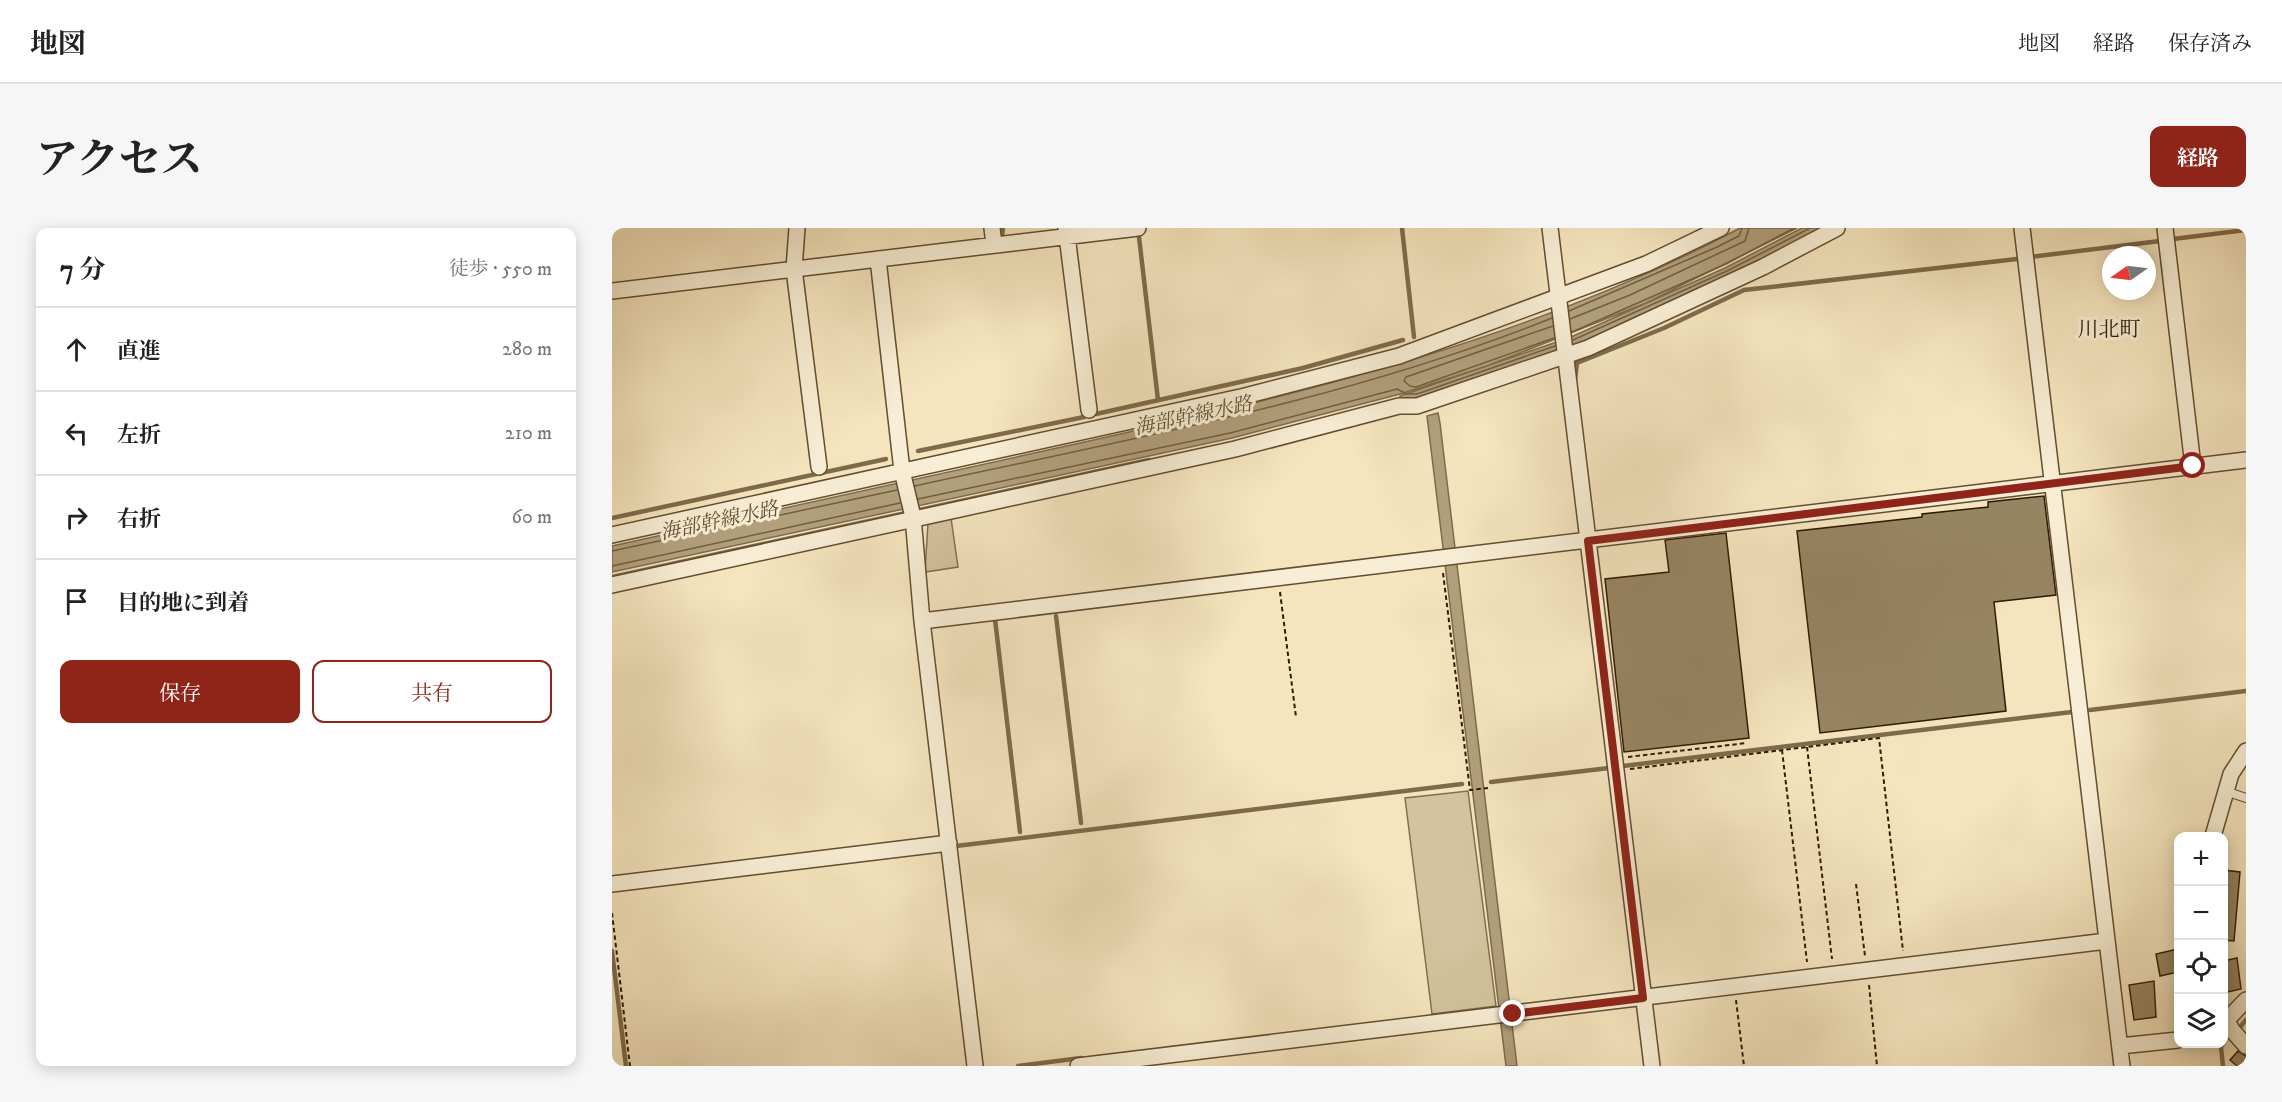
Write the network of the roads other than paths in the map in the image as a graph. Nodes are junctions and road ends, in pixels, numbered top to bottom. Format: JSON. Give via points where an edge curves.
{"nodes":[{"id":1,"x":797,"y":228,"type":"edge"},
{"id":2,"x":993,"y":228,"type":"edge"},
{"id":3,"x":1138,"y":228,"type":"edge"},
{"id":4,"x":1550,"y":228,"type":"edge"},
{"id":5,"x":1721,"y":228,"type":"edge"},
{"id":6,"x":1837,"y":228,"type":"edge"},
{"id":7,"x":2022,"y":228,"type":"edge"},
{"id":8,"x":2165,"y":228,"type":"edge"},
{"id":9,"x":1066,"y":232,"type":"edge"},
{"id":10,"x":994,"y":245,"type":"junction"},
{"id":11,"x":878,"y":259,"type":"junction"},
{"id":12,"x":794,"y":269,"type":"junction"},
{"id":13,"x":612,"y":291,"type":"edge"},
{"id":14,"x":1560,"y":298,"type":"junction"},
{"id":15,"x":1564,"y":355,"type":"junction"},
{"id":16,"x":1089,"y":410,"type":"dead end"},
{"id":17,"x":2246,"y":460,"type":"edge"},
{"id":18,"x":2193,"y":466,"type":"junction"},
{"id":19,"x":819,"y":467,"type":"dead end"},
{"id":20,"x":902,"y":471,"type":"junction"},
{"id":21,"x":2052,"y":483,"type":"junction"},
{"id":22,"x":912,"y":519,"type":"junction"},
{"id":23,"x":612,"y":535,"type":"edge"},
{"id":24,"x":1588,"y":541,"type":"junction"},
{"id":25,"x":612,"y":585,"type":"edge"},
{"id":26,"x":922,"y":621,"type":"junction"},
{"id":27,"x":2246,"y":751,"type":"edge"},
{"id":28,"x":2225,"y":791,"type":"junction"},
{"id":29,"x":2246,"y":798,"type":"edge"},
{"id":30,"x":2214,"y":832,"type":"edge"},
{"id":31,"x":949,"y":843,"type":"junction"},
{"id":32,"x":612,"y":884,"type":"edge"},
{"id":33,"x":2107,"y":941,"type":"junction"},
{"id":34,"x":1643,"y":998,"type":"junction"},
{"id":35,"x":2246,"y":1000,"type":"edge"},
{"id":36,"x":2228,"y":1016,"type":"edge"},
{"id":37,"x":2228,"y":1024,"type":"edge"},
{"id":38,"x":2174,"y":1040,"type":"edge"},
{"id":39,"x":2246,"y":1046,"type":"edge"},
{"id":40,"x":2120,"y":1047,"type":"junction"},
{"id":41,"x":975,"y":1066,"type":"edge"},
{"id":42,"x":1078,"y":1066,"type":"edge"},
{"id":43,"x":1652,"y":1066,"type":"edge"},
{"id":44,"x":2122,"y":1066,"type":"edge"}],
"edges":[{"from":1,"to":12,"type":"street"},
{"from":2,"to":10,"type":"street"},
{"from":3,"to":9,"type":"street"},
{"from":4,"to":14,"type":"street"},
{"from":5,"to":14,"type":"street","via":[[1646,264]]},
{"from":6,"to":15,"type":"street","via":[[1763,267]]},
{"from":7,"to":21,"type":"street"},
{"from":8,"to":18,"type":"street"},
{"from":9,"to":10,"type":"street"},
{"from":9,"to":16,"type":"street"},
{"from":10,"to":11,"type":"street"},
{"from":11,"to":12,"type":"street"},
{"from":11,"to":20,"type":"street"},
{"from":12,"to":13,"type":"street"},
{"from":12,"to":19,"type":"street"},
{"from":14,"to":15,"type":"street"},
{"from":14,"to":20,"type":"street","via":[[1400,356],[1245,396]]},
{"from":15,"to":22,"type":"street","via":[[1417,406],[1399,406],[1235,449]]},
{"from":15,"to":24,"type":"street"},
{"from":17,"to":18,"type":"street"},
{"from":18,"to":21,"type":"street"},
{"from":20,"to":22,"type":"street"},
{"from":20,"to":23,"type":"street"},
{"from":21,"to":24,"type":"street"},
{"from":21,"to":33,"type":"street"},
{"from":22,"to":25,"type":"street"},
{"from":22,"to":26,"type":"street"},
{"from":24,"to":26,"type":"street"},
{"from":24,"to":34,"type":"street"},
{"from":26,"to":31,"type":"street"},
{"from":27,"to":28,"type":"street"},
{"from":28,"to":29,"type":"lane"},
{"from":28,"to":30,"type":"street"},
{"from":31,"to":32,"type":"street"},
{"from":31,"to":41,"type":"street"},
{"from":33,"to":34,"type":"street"},
{"from":33,"to":40,"type":"street"},
{"from":34,"to":42,"type":"street"},
{"from":34,"to":43,"type":"street"},
{"from":35,"to":36,"type":"street"},
{"from":37,"to":39,"type":"street"},
{"from":38,"to":40,"type":"street"},
{"from":40,"to":44,"type":"street"}]}
